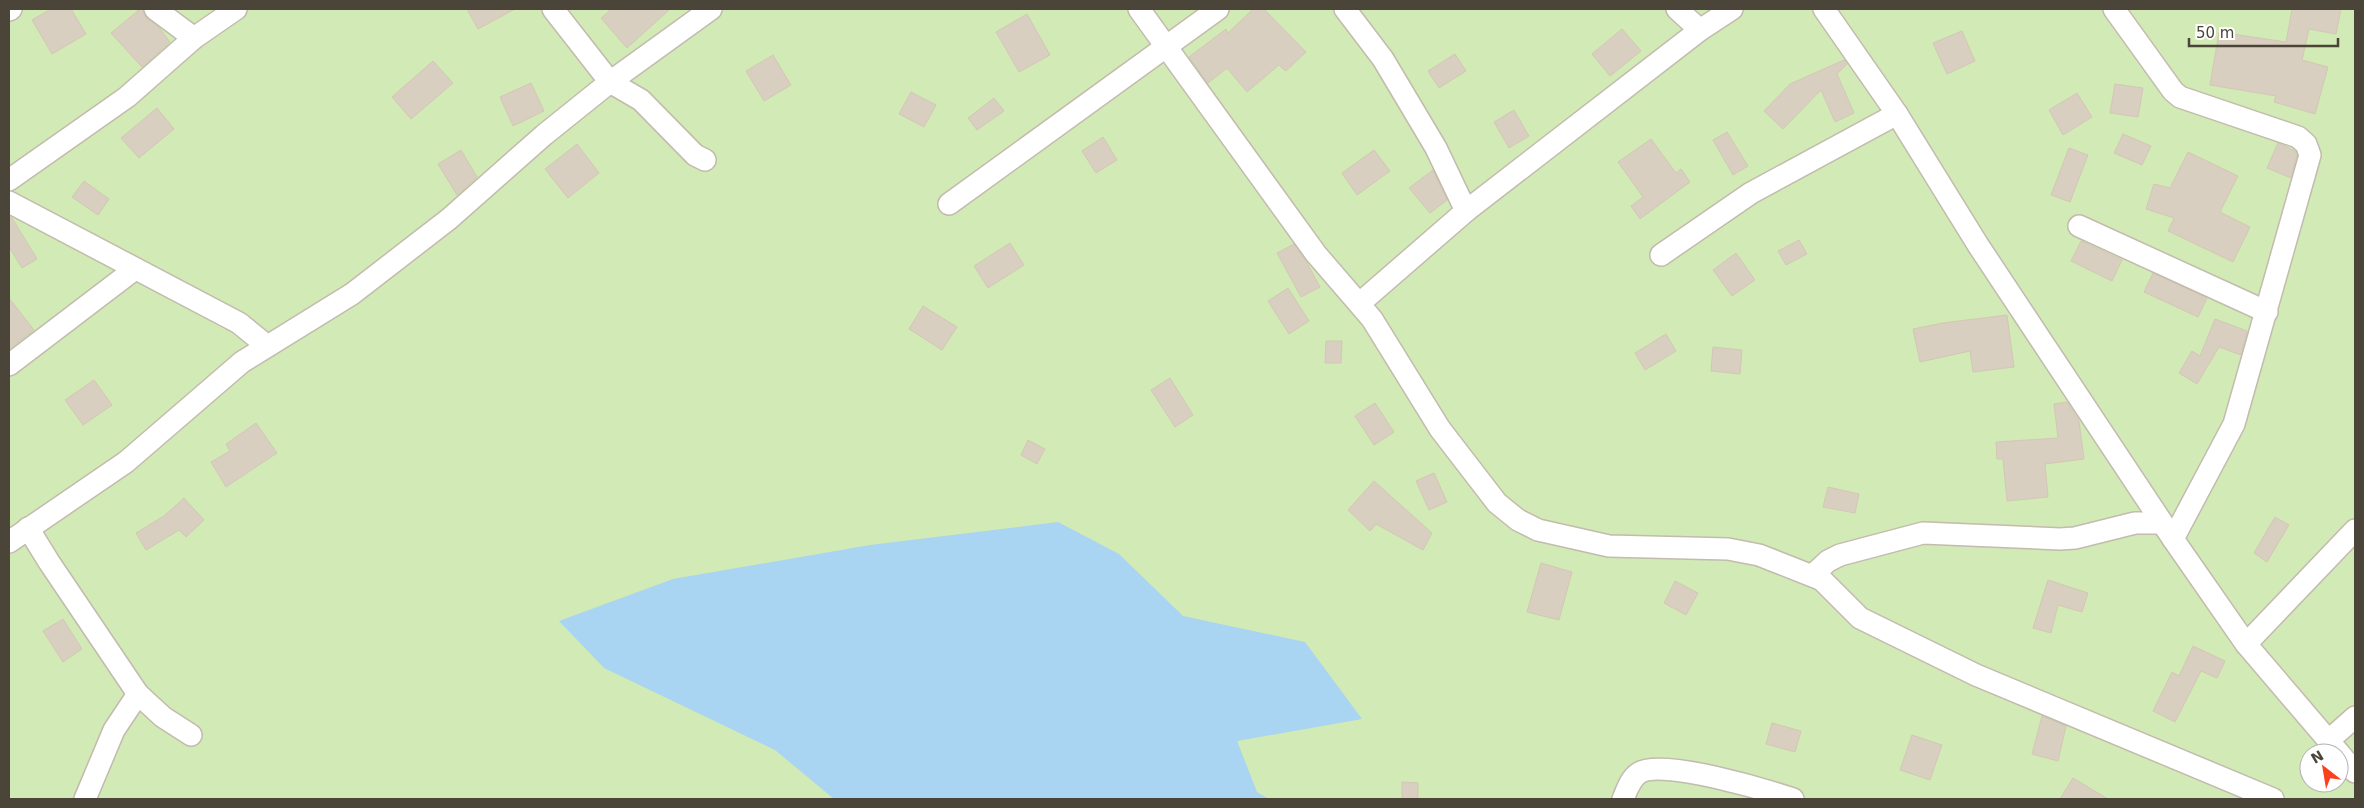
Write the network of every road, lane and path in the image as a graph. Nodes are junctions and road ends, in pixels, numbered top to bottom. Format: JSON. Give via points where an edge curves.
{"nodes":[{"id":1,"x":155,"y":9,"type":"edge"},
{"id":2,"x":236,"y":9,"type":"edge"},
{"id":3,"x":553,"y":9,"type":"edge"},
{"id":4,"x":711,"y":9,"type":"edge"},
{"id":5,"x":1139,"y":9,"type":"edge"},
{"id":6,"x":1218,"y":9,"type":"edge"},
{"id":7,"x":1344,"y":9,"type":"edge"},
{"id":8,"x":1677,"y":9,"type":"edge"},
{"id":9,"x":1732,"y":9,"type":"edge"},
{"id":10,"x":1824,"y":9,"type":"edge"},
{"id":11,"x":1848,"y":9,"type":"edge"},
{"id":12,"x":2114,"y":9,"type":"edge"},
{"id":13,"x":1837,"y":28,"type":"junction"},
{"id":14,"x":1700,"y":30,"type":"junction"},
{"id":15,"x":194,"y":38,"type":"junction"},
{"id":16,"x":1166,"y":48,"type":"junction"},
{"id":17,"x":610,"y":82,"type":"junction"},
{"id":18,"x":1897,"y":114,"type":"junction"},
{"id":19,"x":704,"y":160,"type":"dead end"},
{"id":20,"x":9,"y":180,"type":"edge"},
{"id":21,"x":9,"y":202,"type":"edge"},
{"id":22,"x":949,"y":204,"type":"dead end"},
{"id":23,"x":1466,"y":211,"type":"junction"},
{"id":24,"x":2079,"y":226,"type":"dead end"},
{"id":25,"x":1661,"y":255,"type":"dead end"},
{"id":26,"x":135,"y":269,"type":"junction"},
{"id":27,"x":1360,"y":304,"type":"junction"},
{"id":28,"x":2267,"y":312,"type":"junction"},
{"id":29,"x":266,"y":345,"type":"junction"},
{"id":30,"x":9,"y":365,"type":"edge"},
{"id":31,"x":28,"y":528,"type":"junction"},
{"id":32,"x":2355,"y":530,"type":"edge"},
{"id":33,"x":2168,"y":531,"type":"junction"},
{"id":34,"x":9,"y":542,"type":"edge"},
{"id":35,"x":1820,"y":579,"type":"junction"},
{"id":36,"x":2246,"y":644,"type":"junction"},
{"id":37,"x":138,"y":694,"type":"junction"},
{"id":38,"x":2355,"y":717,"type":"edge"},
{"id":39,"x":191,"y":735,"type":"dead end"},
{"id":40,"x":2330,"y":743,"type":"edge"},
{"id":41,"x":2339,"y":743,"type":"edge"},
{"id":42,"x":84,"y":799,"type":"edge"},
{"id":43,"x":1623,"y":799,"type":"edge"},
{"id":44,"x":1793,"y":799,"type":"edge"},
{"id":45,"x":2273,"y":799,"type":"edge"}],
"edges":[{"from":1,"to":15,"type":"street"},
{"from":2,"to":15,"type":"street"},
{"from":3,"to":17,"type":"street"},
{"from":4,"to":17,"type":"street"},
{"from":5,"to":16,"type":"street"},
{"from":6,"to":16,"type":"street"},
{"from":7,"to":23,"type":"street","via":[[1383,59],[1436,148]]},
{"from":8,"to":14,"type":"street"},
{"from":9,"to":14,"type":"street"},
{"from":10,"to":13,"type":"street"},
{"from":11,"to":13,"type":"street"},
{"from":12,"to":28,"type":"street","via":[[2180,97],[2298,137],[2306,144],[2310,155]]},
{"from":13,"to":18,"type":"street"},
{"from":14,"to":23,"type":"street"},
{"from":15,"to":20,"type":"street","via":[[127,97]]},
{"from":16,"to":22,"type":"street"},
{"from":16,"to":27,"type":"street","via":[[1316,254]]},
{"from":17,"to":19,"type":"street","via":[[641,100],[694,155]]},
{"from":17,"to":29,"type":"street","via":[[518,156],[449,219],[352,294]]},
{"from":18,"to":25,"type":"street","via":[[1751,193]]},
{"from":18,"to":33,"type":"street","via":[[1978,245]]},
{"from":21,"to":26,"type":"street"},
{"from":23,"to":27,"type":"street"},
{"from":24,"to":28,"type":"street"},
{"from":26,"to":29,"type":"street","via":[[239,323]]},
{"from":26,"to":30,"type":"street"},
{"from":27,"to":35,"type":"street","via":[[1440,429],[1497,503],[1518,520],[1538,530],[1609,546],[1728,549],[1759,555]]},
{"from":28,"to":33,"type":"street","via":[[2234,424]]},
{"from":29,"to":31,"type":"street","via":[[215,384],[126,462]]},
{"from":31,"to":34,"type":"street"},
{"from":31,"to":37,"type":"street"},
{"from":32,"to":36,"type":"street"},
{"from":33,"to":35,"type":"street","via":[[2135,523],[2060,539],[1923,533],[1840,555],[1815,573]]},
{"from":33,"to":36,"type":"street"},
{"from":35,"to":45,"type":"street","via":[[1860,618],[1967,671]]},
{"from":36,"to":40,"type":"street"},
{"from":37,"to":39,"type":"street"},
{"from":37,"to":42,"type":"street","via":[[114,730]]},
{"from":38,"to":41,"type":"street"},
{"from":43,"to":44,"type":"street","via":[[1631,782],[1648,769],[1710,776]]}]}
